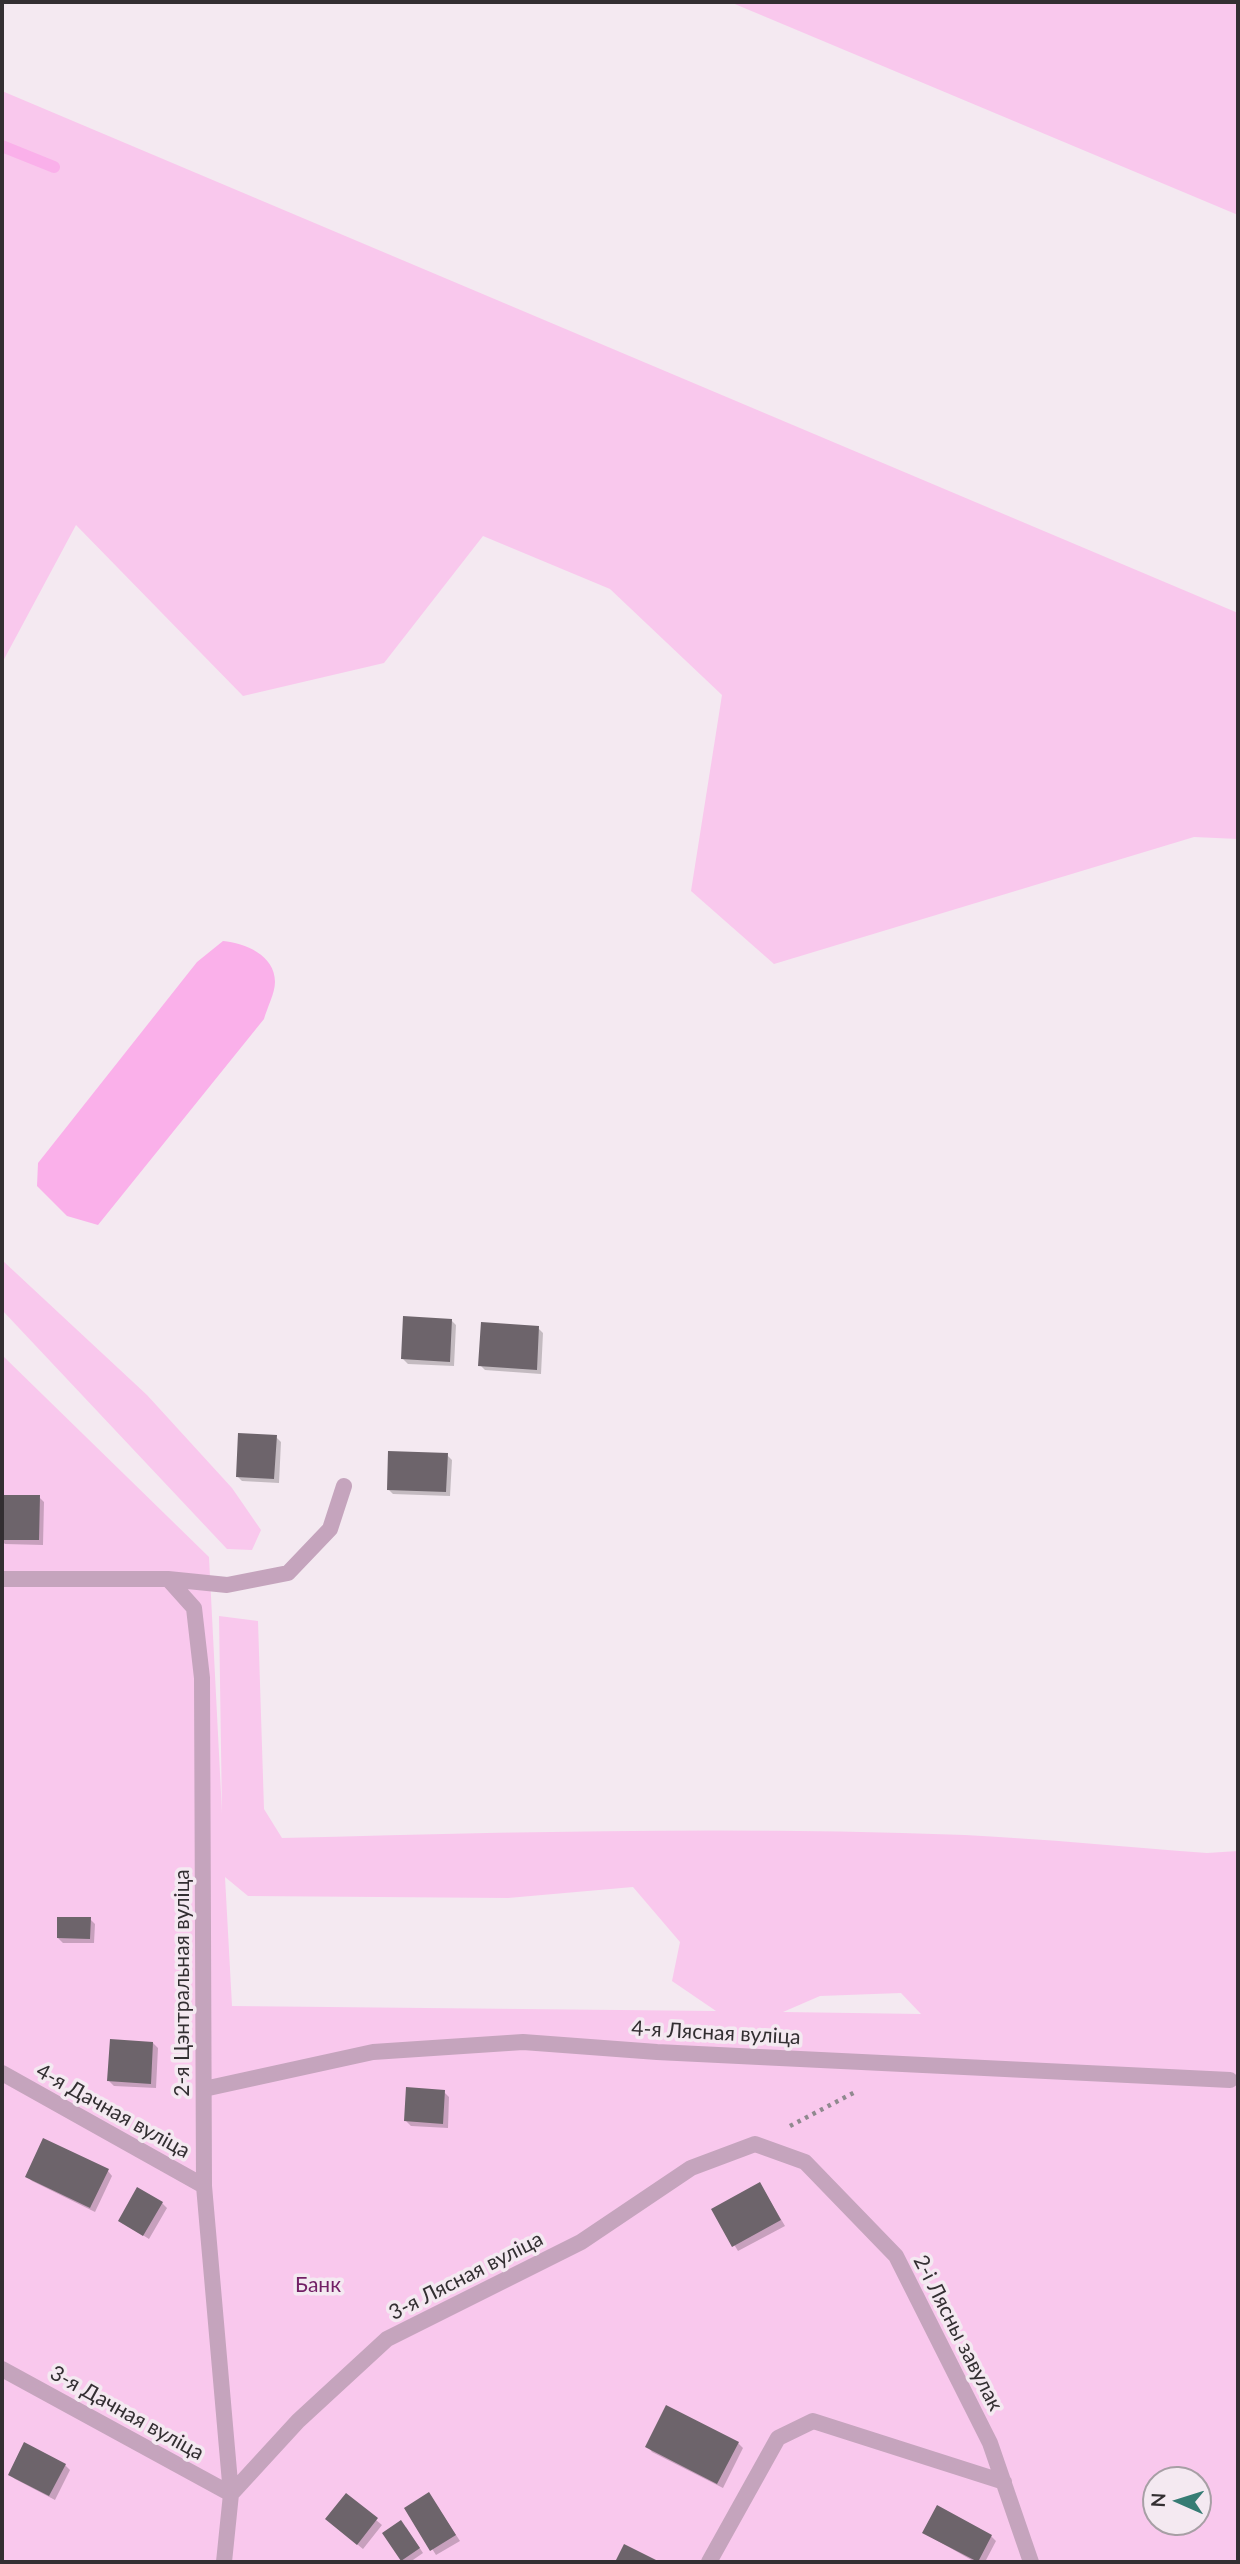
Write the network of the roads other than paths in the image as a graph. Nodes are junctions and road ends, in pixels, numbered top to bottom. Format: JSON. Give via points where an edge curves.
{"nodes":[{"id":1,"x":344,"y":1486,"type":"dead end"},
{"id":2,"x":2,"y":1579,"type":"edge"},
{"id":3,"x":168,"y":1579,"type":"junction"},
{"id":4,"x":2,"y":2073,"type":"edge"},
{"id":5,"x":1230,"y":2080,"type":"dead end"},
{"id":6,"x":204,"y":2089,"type":"junction"},
{"id":7,"x":755,"y":2144,"type":"joint"},
{"id":8,"x":204,"y":2186,"type":"junction"},
{"id":9,"x":2,"y":2369,"type":"edge"},
{"id":10,"x":1004,"y":2482,"type":"junction"},
{"id":11,"x":232,"y":2494,"type":"junction"},
{"id":12,"x":224,"y":2562,"type":"edge"},
{"id":13,"x":709,"y":2562,"type":"edge"},
{"id":14,"x":1031,"y":2562,"type":"edge"}],
"edges":[{"from":1,"to":3,"type":"lane","via":[[330,1529],[288,1573],[227,1585]]},
{"from":2,"to":3,"type":"lane"},
{"from":3,"to":6,"type":"lane","name":"2-я Цэнтральная вуліца","via":[[194,1608],[202,1678]]},
{"from":4,"to":8,"type":"lane","name":"4-я Дачная вуліца"},
{"from":5,"to":6,"type":"lane","name":"4-я Лясная вуліца","via":[[523,2042],[373,2052]]},
{"from":6,"to":8,"type":"lane","name":"2-я Цэнтральная вуліца"},
{"from":7,"to":10,"type":"lane","name":"2-і Лясны завулак","via":[[806,2162],[896,2256],[990,2443]]},
{"from":7,"to":11,"type":"lane","name":"3-я Лясная вуліца","via":[[691,2168],[581,2242],[387,2339],[298,2421]]},
{"from":8,"to":11,"type":"lane","name":"2-я Цэнтральная вуліца"},
{"from":9,"to":11,"type":"lane","name":"3-я Дачная вуліца"},
{"from":10,"to":13,"type":"lane","via":[[813,2421],[778,2438]]},
{"from":10,"to":14,"type":"lane","name":"2-і Лясны завулак"},
{"from":11,"to":12,"type":"lane","name":"2-я Цэнтральная вуліца"}]}
